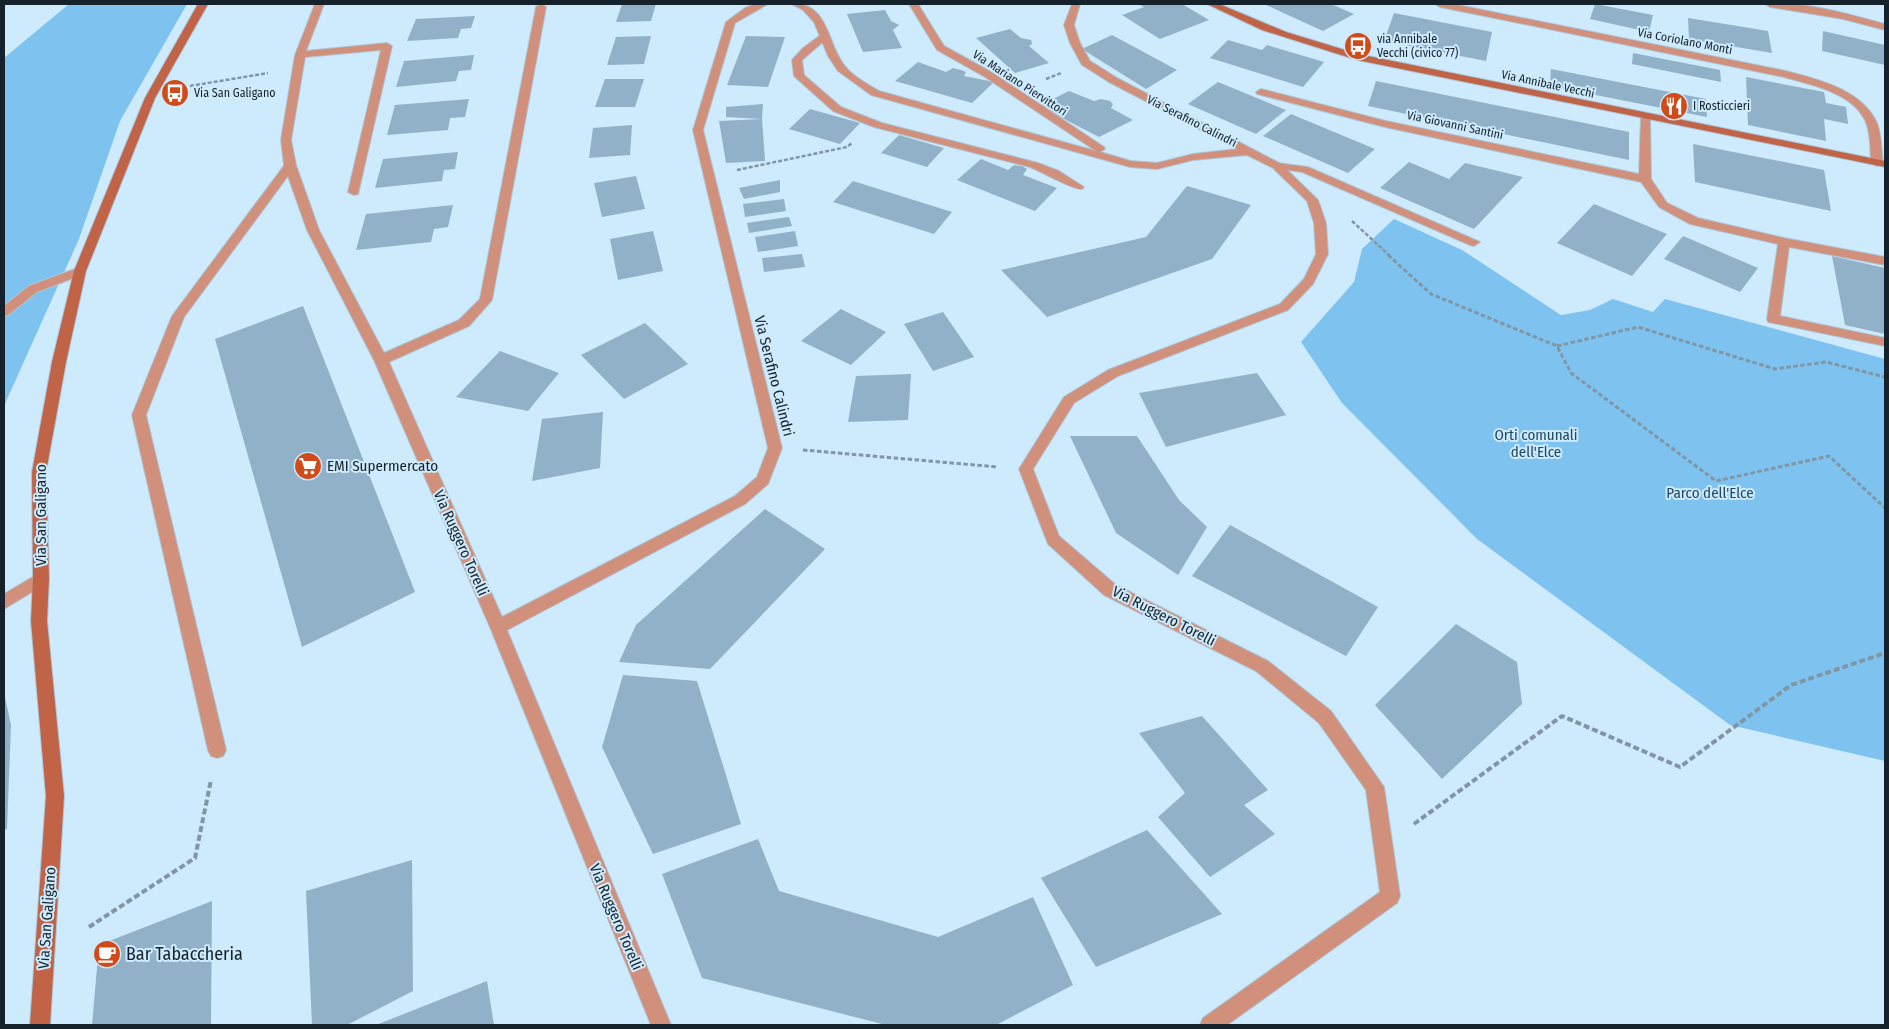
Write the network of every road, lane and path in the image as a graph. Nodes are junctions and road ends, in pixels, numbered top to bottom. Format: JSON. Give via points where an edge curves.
{"nodes":[{"id":1,"x":203,"y":4,"type":"edge"},
{"id":2,"x":319,"y":4,"type":"edge"},
{"id":3,"x":763,"y":4,"type":"edge"},
{"id":4,"x":797,"y":4,"type":"edge"},
{"id":5,"x":914,"y":4,"type":"edge"},
{"id":6,"x":1076,"y":4,"type":"edge"},
{"id":7,"x":1212,"y":4,"type":"edge"},
{"id":8,"x":1440,"y":4,"type":"edge"},
{"id":9,"x":1770,"y":4,"type":"edge"},
{"id":10,"x":541,"y":7,"type":"dead end"},
{"id":11,"x":1885,"y":27,"type":"edge"},
{"id":12,"x":825,"y":36,"type":"junction"},
{"id":13,"x":299,"y":61,"type":"junction"},
{"id":14,"x":154,"y":92,"type":"junction"},
{"id":15,"x":1261,"y":92,"type":"dead end"},
{"id":16,"x":1646,"y":118,"type":"junction"},
{"id":17,"x":874,"y":123,"type":"junction"},
{"id":18,"x":1250,"y":151,"type":"junction"},
{"id":19,"x":1881,"y":163,"type":"edge"},
{"id":20,"x":1130,"y":164,"type":"junction"},
{"id":21,"x":290,"y":165,"type":"junction"},
{"id":22,"x":1277,"y":166,"type":"junction"},
{"id":23,"x":709,"y":176,"type":"junction"},
{"id":24,"x":1645,"y":179,"type":"junction"},
{"id":25,"x":1078,"y":187,"type":"dead end"},
{"id":26,"x":354,"y":192,"type":"dead end"},
{"id":27,"x":1312,"y":200,"type":"junction"},
{"id":28,"x":1474,"y":242,"type":"dead end"},
{"id":29,"x":1784,"y":242,"type":"junction"},
{"id":30,"x":1885,"y":261,"type":"edge"},
{"id":31,"x":80,"y":271,"type":"junction"},
{"id":32,"x":4,"y":312,"type":"edge"},
{"id":33,"x":1885,"y":342,"type":"edge"},
{"id":34,"x":1557,"y":346,"type":"junction"},
{"id":35,"x":381,"y":360,"type":"junction"},
{"id":36,"x":1885,"y":377,"type":"edge"},
{"id":37,"x":775,"y":448,"type":"junction"},
{"id":38,"x":1026,"y":469,"type":"junction"},
{"id":39,"x":1885,"y":508,"type":"edge"},
{"id":40,"x":41,"y":578,"type":"junction"},
{"id":41,"x":4,"y":602,"type":"edge"},
{"id":42,"x":498,"y":627,"type":"junction"},
{"id":43,"x":1885,"y":653,"type":"edge"},
{"id":44,"x":217,"y":750,"type":"joint"},
{"id":45,"x":1384,"y":846,"type":"junction"},
{"id":46,"x":89,"y":927,"type":"dead end"},
{"id":47,"x":40,"y":1025,"type":"edge"},
{"id":48,"x":661,"y":1025,"type":"edge"},
{"id":49,"x":1210,"y":1025,"type":"edge"}],
"edges":[{"from":1,"to":14,"type":"main road","name":"Via San Galigano"},
{"from":2,"to":13,"type":"street","name":"Via Ruggero Torelli"},
{"from":3,"to":23,"type":"street","name":"Via Serafino Calindri","via":[[731,22],[698,130]]},
{"from":4,"to":12,"type":"street","name":"Via Serafino Calindri","via":[[816,14]]},
{"from":5,"to":20,"type":"street","name":"Via Mariano Piervittori","via":[[940,48],[989,75],[1088,144]]},
{"from":6,"to":18,"type":"street","name":"Via Serafino Calindri","via":[[1069,25],[1086,62],[1113,80]]},
{"from":7,"to":16,"type":"main road","name":"Via Annibale Vecchi","via":[[1249,22],[1357,57]]},
{"from":8,"to":19,"type":"street","name":"Via Coriolano Monti","via":[[1786,74],[1822,86],[1853,100],[1870,120]]},
{"from":9,"to":11,"type":"street","via":[[1843,16]]},
{"from":10,"to":35,"type":"street","via":[[486,300],[464,323]]},
{"from":12,"to":17,"type":"street","via":[[798,60],[799,76],[837,109]]},
{"from":12,"to":20,"type":"street","name":"Via Serafino Calindri","via":[[838,63],[852,79],[876,93]]},
{"from":13,"to":14,"type":"path"},
{"from":13,"to":21,"type":"street","name":"Via Ruggero Torelli","via":[[286,140]]},
{"from":13,"to":26,"type":"street","via":[[386,46]]},
{"from":14,"to":31,"type":"main road","name":"Via San Galigano"},
{"from":15,"to":24,"type":"street","name":"Via Giovanni Santini","via":[[1385,124]]},
{"from":16,"to":19,"type":"main road","name":"Via Annibale Vecchi"},
{"from":16,"to":24,"type":"street"},
{"from":17,"to":23,"type":"path","via":[[847,147]]},
{"from":17,"to":25,"type":"street","via":[[1034,165]]},
{"from":18,"to":20,"type":"street","name":"Via Serafino Calindri","via":[[1193,157],[1157,166]]},
{"from":18,"to":22,"type":"street"},
{"from":21,"to":35,"type":"street","name":"Via Ruggero Torelli","via":[[313,230]]},
{"from":21,"to":44,"type":"street","via":[[178,316],[140,415]]},
{"from":22,"to":27,"type":"street"},
{"from":22,"to":28,"type":"street","via":[[1304,169]]},
{"from":23,"to":37,"type":"street","name":"Via Serafino Calindri"},
{"from":24,"to":29,"type":"street","via":[[1663,205],[1694,221]]},
{"from":27,"to":34,"type":"path","via":[[1340,210],[1431,294]]},
{"from":27,"to":38,"type":"street","via":[[1320,223],[1322,254],[1310,281],[1284,307],[1113,373],[1069,400]]},
{"from":29,"to":30,"type":"street"},
{"from":29,"to":33,"type":"street","via":[[1773,319]]},
{"from":31,"to":32,"type":"street","via":[[33,289]]},
{"from":31,"to":40,"type":"main road","name":"Via San Galigano","via":[[39,472]]},
{"from":34,"to":36,"type":"path","via":[[1638,327],[1775,369],[1826,362]]},
{"from":34,"to":39,"type":"path","via":[[1571,373],[1716,481],[1829,456]]},
{"from":35,"to":42,"type":"street","name":"Via Ruggero Torelli"},
{"from":37,"to":38,"type":"path"},
{"from":37,"to":42,"type":"street","name":"Via Serafino Calindri","via":[[763,480],[740,500]]},
{"from":38,"to":45,"type":"street","name":"Via Ruggero Torelli","via":[[1053,540],[1110,590],[1262,666],[1325,717],[1375,786]]},
{"from":40,"to":41,"type":"street"},
{"from":40,"to":47,"type":"main road","name":"Via San Galigano","via":[[39,621],[56,796]]},
{"from":42,"to":48,"type":"street","name":"Via Ruggero Torelli"},
{"from":43,"to":45,"type":"path","via":[[1791,685],[1680,767],[1562,716]]},
{"from":44,"to":46,"type":"path","via":[[195,858]]},
{"from":45,"to":49,"type":"street","name":"Via Ruggero Torelli","via":[[1390,896]]}]}
